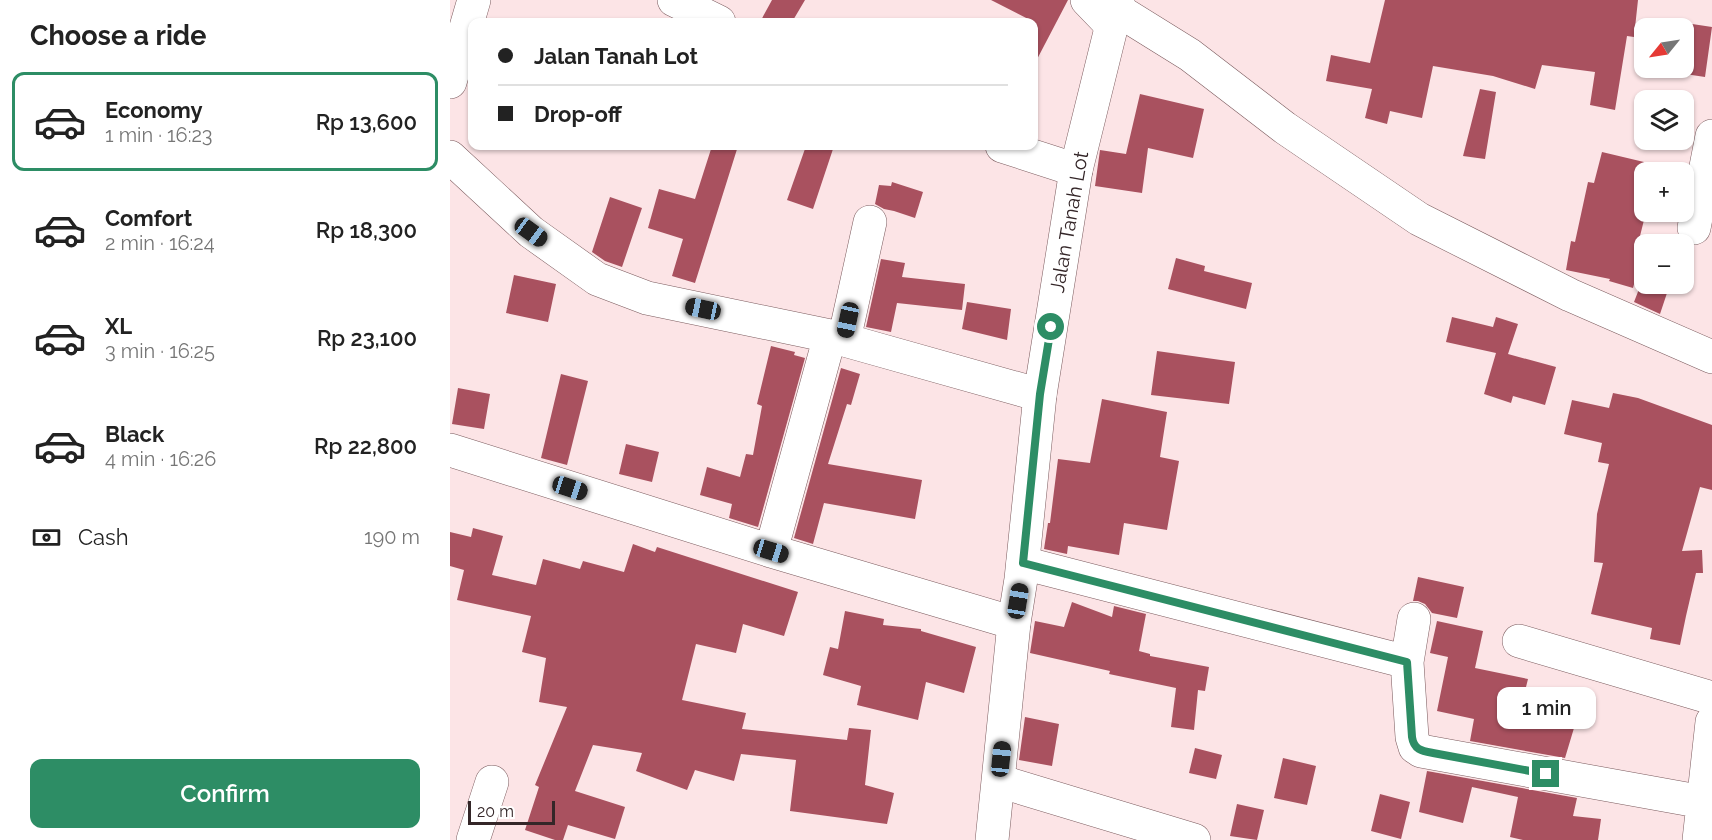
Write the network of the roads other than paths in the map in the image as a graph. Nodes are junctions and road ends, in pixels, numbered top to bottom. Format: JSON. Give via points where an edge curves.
{"nodes":[{"id":1,"x":474,"y":0,"type":"edge"},
{"id":2,"x":674,"y":0,"type":"edge"},
{"id":3,"x":1108,"y":9,"type":"edge"},
{"id":4,"x":469,"y":18,"type":"edge"},
{"id":5,"x":710,"y":18,"type":"edge"},
{"id":6,"x":468,"y":20,"type":"edge"},
{"id":7,"x":450,"y":82,"type":"edge"},
{"id":8,"x":1712,"y":136,"type":"edge"},
{"id":9,"x":1014,"y":150,"type":"edge"},
{"id":10,"x":450,"y":157,"type":"edge"},
{"id":11,"x":1076,"y":170,"type":"junction"},
{"id":12,"x":870,"y":222,"type":"dead end"},
{"id":13,"x":1694,"y":228,"type":"dead end"},
{"id":14,"x":837,"y":338,"type":"junction"},
{"id":15,"x":1712,"y":357,"type":"edge"},
{"id":16,"x":1040,"y":394,"type":"junction"},
{"id":17,"x":450,"y":450,"type":"edge"},
{"id":18,"x":771,"y":551,"type":"junction"},
{"id":19,"x":1023,"y":563,"type":"junction"},
{"id":20,"x":1414,"y":619,"type":"dead end"},
{"id":21,"x":1014,"y":623,"type":"junction"},
{"id":22,"x":1519,"y":641,"type":"dead end"},
{"id":23,"x":1407,"y":662,"type":"junction"},
{"id":24,"x":1712,"y":698,"type":"edge"},
{"id":25,"x":1712,"y":722,"type":"edge"},
{"id":26,"x":999,"y":781,"type":"junction"},
{"id":27,"x":492,"y":782,"type":"dead end"},
{"id":28,"x":1703,"y":802,"type":"junction"},
{"id":29,"x":473,"y":840,"type":"edge"},
{"id":30,"x":992,"y":840,"type":"edge"},
{"id":31,"x":1194,"y":840,"type":"edge"},
{"id":32,"x":1699,"y":840,"type":"edge"}],
"edges":[{"from":1,"to":4,"type":"street"},
{"from":2,"to":5,"type":"street"},
{"from":3,"to":11,"type":"street","name":"Jalan Tanah Lot"},
{"from":3,"to":15,"type":"street","via":[[1190,55],[1285,128],[1419,219],[1570,296]]},
{"from":6,"to":7,"type":"street"},
{"from":8,"to":13,"type":"street"},
{"from":9,"to":11,"type":"street"},
{"from":10,"to":14,"type":"street","via":[[531,232],[597,279],[647,298]]},
{"from":11,"to":16,"type":"street","name":"Jalan Tanah Lot"},
{"from":12,"to":14,"type":"street"},
{"from":14,"to":16,"type":"street"},
{"from":14,"to":18,"type":"street"},
{"from":16,"to":19,"type":"street","name":"Jalan Tanah Lot"},
{"from":17,"to":18,"type":"street"},
{"from":18,"to":21,"type":"street"},
{"from":19,"to":21,"type":"street","name":"Jalan Tanah Lot"},
{"from":19,"to":23,"type":"street"},
{"from":20,"to":23,"type":"street"},
{"from":21,"to":26,"type":"street","name":"Jalan Tanah Lot"},
{"from":22,"to":24,"type":"street"},
{"from":23,"to":28,"type":"street","via":[[1412,737],[1421,751]]},
{"from":25,"to":28,"type":"street"},
{"from":26,"to":30,"type":"street","name":"Jalan Tanah Lot"},
{"from":26,"to":31,"type":"street"},
{"from":27,"to":29,"type":"street"},
{"from":28,"to":32,"type":"street"}]}
